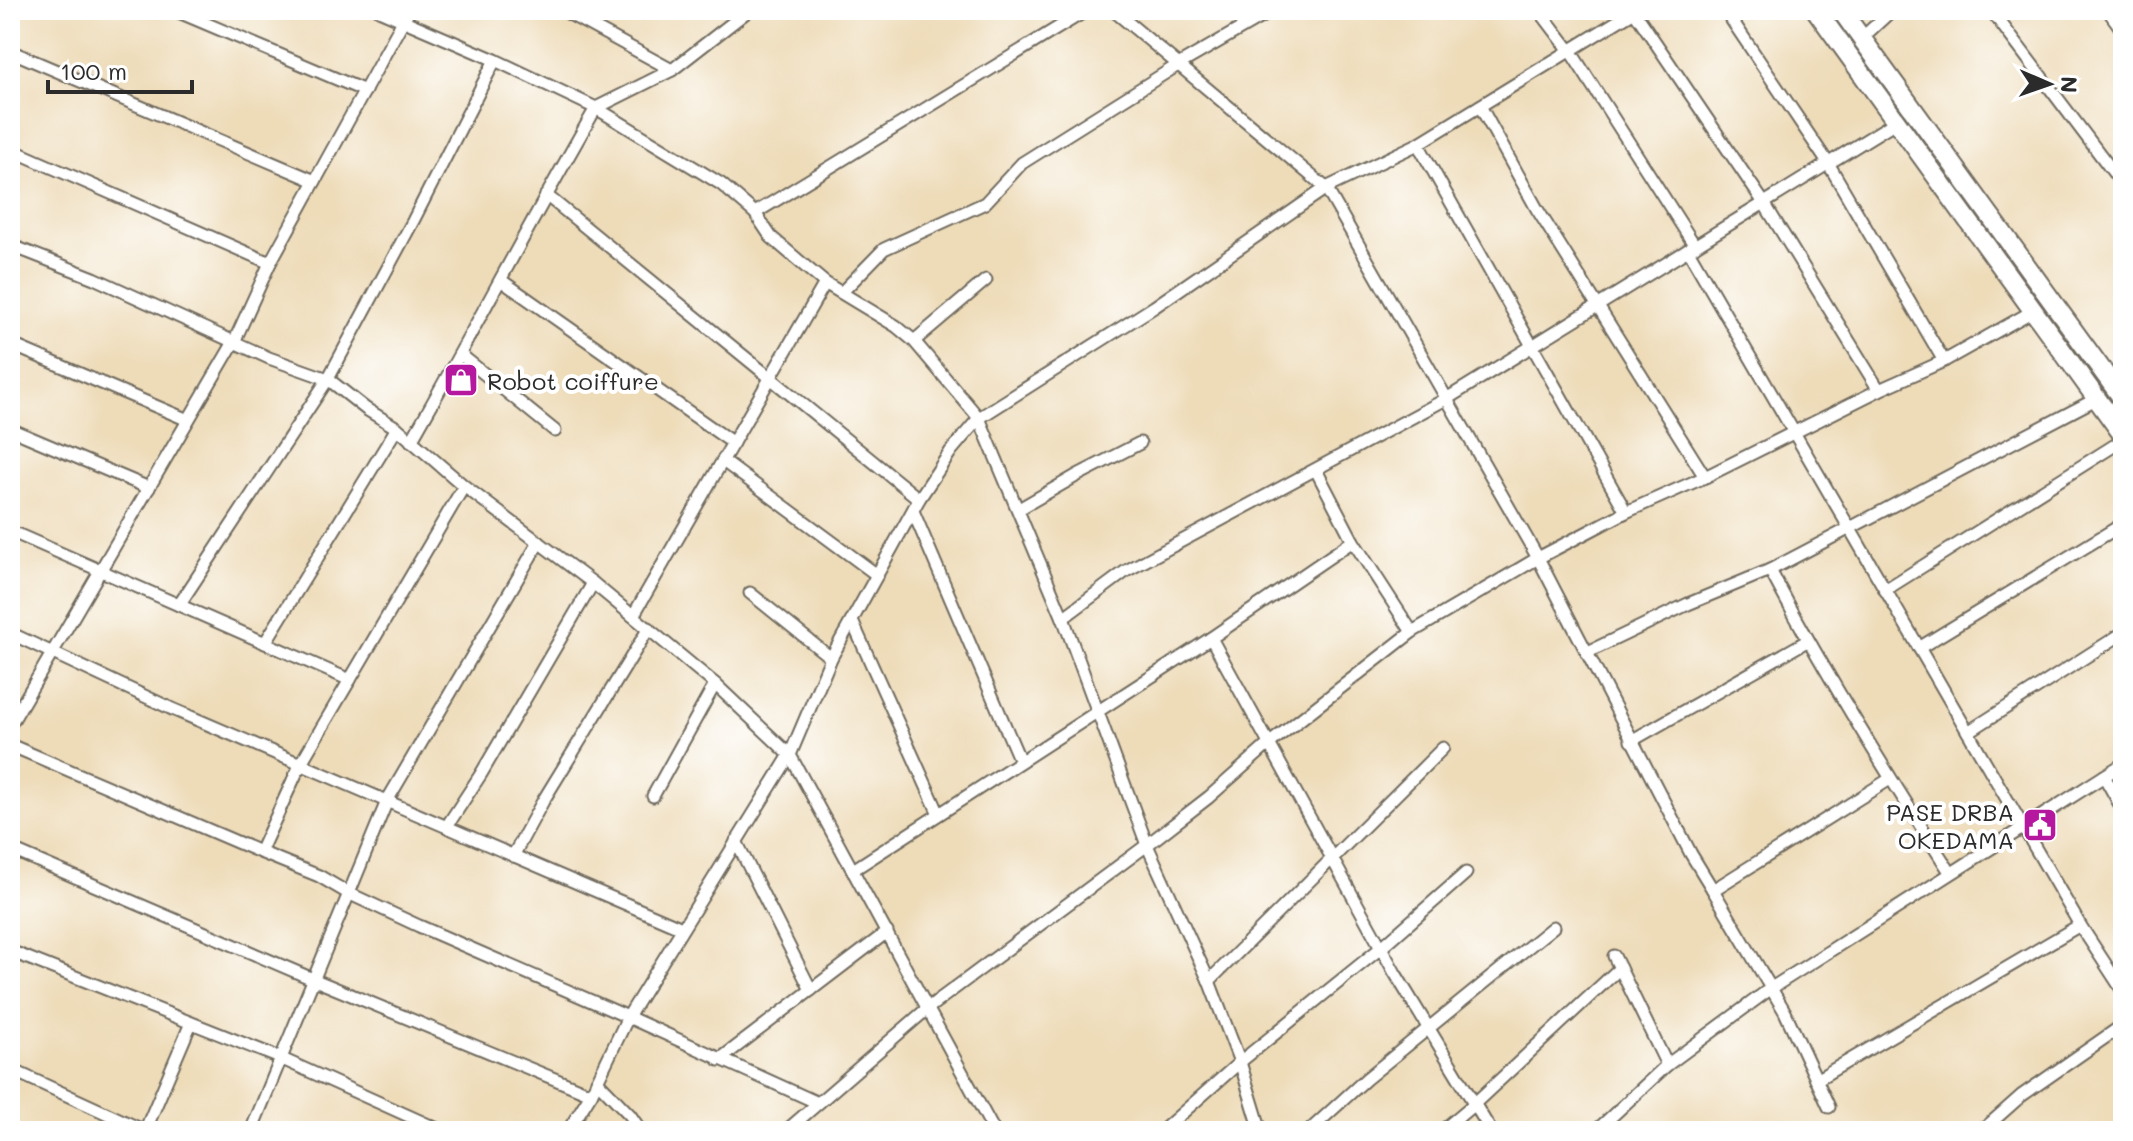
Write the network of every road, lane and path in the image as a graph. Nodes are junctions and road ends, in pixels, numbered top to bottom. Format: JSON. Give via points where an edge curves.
{"nodes":[{"id":1,"x":174,"y":10,"type":"edge"},
{"id":2,"x":379,"y":10,"type":"edge"},
{"id":3,"x":562,"y":10,"type":"edge"},
{"id":4,"x":749,"y":10,"type":"edge"},
{"id":5,"x":1087,"y":10,"type":"edge"},
{"id":6,"x":1113,"y":10,"type":"edge"},
{"id":7,"x":1273,"y":10,"type":"edge"},
{"id":8,"x":1539,"y":10,"type":"edge"},
{"id":9,"x":1635,"y":10,"type":"edge"},
{"id":10,"x":1725,"y":10,"type":"edge"},
{"id":11,"x":1816,"y":10,"type":"edge"},
{"id":12,"x":1841,"y":10,"type":"edge"},
{"id":13,"x":1892,"y":10,"type":"edge"},
{"id":14,"x":1991,"y":10,"type":"edge"},
{"id":15,"x":2115,"y":13,"type":"edge"},
{"id":16,"x":406,"y":15,"type":"edge"},
{"id":17,"x":2123,"y":31,"type":"edge"},
{"id":18,"x":1862,"y":38,"type":"junction"},
{"id":19,"x":10,"y":51,"type":"edge"},
{"id":20,"x":1571,"y":52,"type":"junction"},
{"id":21,"x":495,"y":60,"type":"junction"},
{"id":22,"x":1178,"y":65,"type":"junction"},
{"id":23,"x":672,"y":70,"type":"junction"},
{"id":24,"x":365,"y":91,"type":"junction"},
{"id":25,"x":1480,"y":106,"type":"junction"},
{"id":26,"x":596,"y":108,"type":"junction"},
{"id":27,"x":1897,"y":121,"type":"junction"},
{"id":28,"x":1418,"y":144,"type":"junction"},
{"id":29,"x":10,"y":149,"type":"edge"},
{"id":30,"x":1828,"y":163,"type":"junction"},
{"id":31,"x":315,"y":181,"type":"junction"},
{"id":32,"x":2123,"y":185,"type":"edge"},
{"id":33,"x":1326,"y":188,"type":"junction"},
{"id":34,"x":546,"y":195,"type":"junction"},
{"id":35,"x":1764,"y":203,"type":"junction"},
{"id":36,"x":755,"y":213,"type":"junction"},
{"id":37,"x":10,"y":245,"type":"edge"},
{"id":38,"x":1691,"y":248,"type":"junction"},
{"id":39,"x":270,"y":263,"type":"junction"},
{"id":40,"x":986,"y":280,"type":"dead end"},
{"id":41,"x":502,"y":281,"type":"junction"},
{"id":42,"x":825,"y":283,"type":"junction"},
{"id":43,"x":843,"y":291,"type":"junction"},
{"id":44,"x":1598,"y":306,"type":"junction"},
{"id":45,"x":2033,"y":311,"type":"junction"},
{"id":46,"x":914,"y":341,"type":"junction"},
{"id":47,"x":234,"y":342,"type":"junction"},
{"id":48,"x":10,"y":344,"type":"edge"},
{"id":49,"x":1533,"y":345,"type":"junction"},
{"id":50,"x":461,"y":355,"type":"junction"},
{"id":51,"x":1944,"y":361,"type":"junction"},
{"id":52,"x":770,"y":378,"type":"junction"},
{"id":53,"x":328,"y":379,"type":"junction"},
{"id":54,"x":1879,"y":390,"type":"junction"},
{"id":55,"x":1448,"y":398,"type":"junction"},
{"id":56,"x":2096,"y":399,"type":"junction"},
{"id":57,"x":2123,"y":399,"type":"edge"},
{"id":58,"x":979,"y":418,"type":"junction"},
{"id":59,"x":188,"y":420,"type":"junction"},
{"id":60,"x":397,"y":428,"type":"junction"},
{"id":61,"x":10,"y":429,"type":"edge"},
{"id":62,"x":555,"y":431,"type":"dead end"},
{"id":63,"x":1793,"y":432,"type":"junction"},
{"id":64,"x":2123,"y":437,"type":"edge"},
{"id":65,"x":411,"y":441,"type":"junction"},
{"id":66,"x":733,"y":443,"type":"junction"},
{"id":67,"x":1140,"y":443,"type":"dead end"},
{"id":68,"x":723,"y":461,"type":"junction"},
{"id":69,"x":1316,"y":470,"type":"junction"},
{"id":70,"x":1705,"y":477,"type":"junction"},
{"id":71,"x":464,"y":486,"type":"junction"},
{"id":72,"x":149,"y":488,"type":"junction"},
{"id":73,"x":916,"y":505,"type":"junction"},
{"id":74,"x":1019,"y":509,"type":"junction"},
{"id":75,"x":1626,"y":512,"type":"junction"},
{"id":76,"x":2123,"y":524,"type":"edge"},
{"id":77,"x":1850,"y":529,"type":"junction"},
{"id":78,"x":10,"y":531,"type":"edge"},
{"id":79,"x":1353,"y":541,"type":"junction"},
{"id":80,"x":539,"y":542,"type":"junction"},
{"id":81,"x":1538,"y":558,"type":"junction"},
{"id":82,"x":1770,"y":570,"type":"junction"},
{"id":83,"x":101,"y":571,"type":"junction"},
{"id":84,"x":877,"y":575,"type":"junction"},
{"id":85,"x":593,"y":583,"type":"junction"},
{"id":86,"x":1885,"y":590,"type":"junction"},
{"id":87,"x":750,"y":593,"type":"dead end"},
{"id":88,"x":179,"y":605,"type":"junction"},
{"id":89,"x":633,"y":616,"type":"junction"},
{"id":90,"x":1063,"y":618,"type":"junction"},
{"id":91,"x":852,"y":621,"type":"junction"},
{"id":92,"x":649,"y":628,"type":"junction"},
{"id":93,"x":1412,"y":632,"type":"junction"},
{"id":94,"x":10,"y":633,"type":"edge"},
{"id":95,"x":2123,"y":633,"type":"edge"},
{"id":96,"x":1211,"y":638,"type":"junction"},
{"id":97,"x":1807,"y":641,"type":"junction"},
{"id":98,"x":265,"y":643,"type":"junction"},
{"id":99,"x":1919,"y":648,"type":"junction"},
{"id":100,"x":1588,"y":652,"type":"junction"},
{"id":101,"x":53,"y":653,"type":"junction"},
{"id":102,"x":831,"y":658,"type":"junction"},
{"id":103,"x":350,"y":680,"type":"junction"},
{"id":104,"x":715,"y":684,"type":"junction"},
{"id":105,"x":1097,"y":710,"type":"junction"},
{"id":106,"x":10,"y":725,"type":"edge"},
{"id":107,"x":1968,"y":732,"type":"junction"},
{"id":108,"x":1631,"y":741,"type":"junction"},
{"id":109,"x":1270,"y":743,"type":"junction"},
{"id":110,"x":10,"y":745,"type":"edge"},
{"id":111,"x":1443,"y":748,"type":"dead end"},
{"id":112,"x":790,"y":755,"type":"junction"},
{"id":113,"x":1020,"y":761,"type":"junction"},
{"id":114,"x":301,"y":763,"type":"junction"},
{"id":115,"x":2123,"y":764,"type":"edge"},
{"id":116,"x":2104,"y":776,"type":"junction"},
{"id":117,"x":1890,"y":779,"type":"junction"},
{"id":118,"x":653,"y":796,"type":"dead end"},
{"id":119,"x":387,"y":801,"type":"junction"},
{"id":120,"x":2123,"y":810,"type":"edge"},
{"id":121,"x":939,"y":814,"type":"junction"},
{"id":122,"x":447,"y":826,"type":"junction"},
{"id":123,"x":2023,"y":828,"type":"junction"},
{"id":124,"x":736,"y":841,"type":"junction"},
{"id":125,"x":1147,"y":845,"type":"junction"},
{"id":126,"x":10,"y":849,"type":"edge"},
{"id":127,"x":260,"y":852,"type":"junction"},
{"id":128,"x":513,"y":856,"type":"junction"},
{"id":129,"x":1334,"y":859,"type":"junction"},
{"id":130,"x":853,"y":870,"type":"junction"},
{"id":131,"x":1950,"y":872,"type":"junction"},
{"id":132,"x":1466,"y":873,"type":"dead end"},
{"id":133,"x":1713,"y":890,"type":"junction"},
{"id":134,"x":348,"y":893,"type":"junction"},
{"id":135,"x":2080,"y":925,"type":"junction"},
{"id":136,"x":1553,"y":927,"type":"dead end"},
{"id":137,"x":682,"y":928,"type":"junction"},
{"id":138,"x":887,"y":932,"type":"junction"},
{"id":139,"x":1382,"y":947,"type":"junction"},
{"id":140,"x":10,"y":951,"type":"edge"},
{"id":141,"x":1614,"y":956,"type":"dead end"},
{"id":142,"x":1620,"y":968,"type":"junction"},
{"id":143,"x":315,"y":980,"type":"junction"},
{"id":144,"x":1209,"y":981,"type":"junction"},
{"id":145,"x":1770,"y":989,"type":"junction"},
{"id":146,"x":811,"y":990,"type":"junction"},
{"id":147,"x":2123,"y":991,"type":"edge"},
{"id":148,"x":928,"y":1008,"type":"junction"},
{"id":149,"x":628,"y":1017,"type":"junction"},
{"id":150,"x":191,"y":1023,"type":"junction"},
{"id":151,"x":2123,"y":1025,"type":"edge"},
{"id":152,"x":1429,"y":1029,"type":"junction"},
{"id":153,"x":280,"y":1058,"type":"junction"},
{"id":154,"x":719,"y":1060,"type":"junction"},
{"id":155,"x":1240,"y":1062,"type":"junction"},
{"id":156,"x":1667,"y":1065,"type":"junction"},
{"id":157,"x":10,"y":1069,"type":"edge"},
{"id":158,"x":1816,"y":1080,"type":"junction"},
{"id":159,"x":597,"y":1081,"type":"junction"},
{"id":160,"x":591,"y":1094,"type":"junction"},
{"id":161,"x":818,"y":1103,"type":"junction"},
{"id":162,"x":1474,"y":1104,"type":"junction"},
{"id":163,"x":1829,"y":1107,"type":"dead end"},
{"id":164,"x":1985,"y":1128,"type":"dead end"},
{"id":165,"x":145,"y":1131,"type":"edge"},
{"id":166,"x":251,"y":1131,"type":"edge"},
{"id":167,"x":442,"y":1131,"type":"edge"},
{"id":168,"x":568,"y":1131,"type":"edge"},
{"id":169,"x":641,"y":1131,"type":"edge"},
{"id":170,"x":786,"y":1131,"type":"edge"},
{"id":171,"x":994,"y":1131,"type":"edge"},
{"id":172,"x":1162,"y":1131,"type":"edge"},
{"id":173,"x":1261,"y":1131,"type":"edge"},
{"id":174,"x":1309,"y":1131,"type":"edge"},
{"id":175,"x":1442,"y":1131,"type":"edge"},
{"id":176,"x":1491,"y":1131,"type":"edge"},
{"id":177,"x":1596,"y":1131,"type":"edge"}],
"edges":[{"from":1,"to":24,"type":"street"},
{"from":2,"to":16,"type":"street"},
{"from":3,"to":23,"type":"street"},
{"from":4,"to":23,"type":"street"},
{"from":5,"to":36,"type":"street"},
{"from":6,"to":22,"type":"street"},
{"from":7,"to":22,"type":"street"},
{"from":8,"to":20,"type":"street"},
{"from":9,"to":20,"type":"street"},
{"from":9,"to":35,"type":"street"},
{"from":10,"to":30,"type":"street"},
{"from":11,"to":27,"type":"main road"},
{"from":12,"to":18,"type":"main road"},
{"from":13,"to":18,"type":"street"},
{"from":14,"to":32,"type":"street"},
{"from":15,"to":17,"type":"street"},
{"from":16,"to":21,"type":"street"},
{"from":16,"to":24,"type":"street"},
{"from":18,"to":57,"type":"main road"},
{"from":19,"to":31,"type":"street"},
{"from":20,"to":25,"type":"street"},
{"from":20,"to":38,"type":"street"},
{"from":21,"to":26,"type":"street"},
{"from":21,"to":53,"type":"street"},
{"from":22,"to":33,"type":"street"},
{"from":22,"to":43,"type":"street","via":[[1022,163],[985,203],[884,249]]},
{"from":23,"to":26,"type":"street"},
{"from":24,"to":31,"type":"street"},
{"from":25,"to":28,"type":"street"},
{"from":25,"to":44,"type":"street"},
{"from":26,"to":34,"type":"street"},
{"from":26,"to":36,"type":"street","via":[[721,184]]},
{"from":27,"to":30,"type":"street"},
{"from":27,"to":45,"type":"main road"},
{"from":28,"to":33,"type":"street"},
{"from":28,"to":49,"type":"street"},
{"from":29,"to":39,"type":"street"},
{"from":30,"to":35,"type":"street"},
{"from":30,"to":51,"type":"street"},
{"from":31,"to":39,"type":"street"},
{"from":33,"to":55,"type":"street"},
{"from":33,"to":58,"type":"street","via":[[1154,307]]},
{"from":34,"to":41,"type":"street"},
{"from":34,"to":52,"type":"street"},
{"from":35,"to":38,"type":"street"},
{"from":35,"to":54,"type":"street"},
{"from":36,"to":42,"type":"street","via":[[771,237]]},
{"from":37,"to":47,"type":"street"},
{"from":38,"to":44,"type":"street"},
{"from":38,"to":63,"type":"street"},
{"from":39,"to":47,"type":"street"},
{"from":40,"to":46,"type":"street"},
{"from":41,"to":50,"type":"street"},
{"from":41,"to":66,"type":"street"},
{"from":42,"to":43,"type":"street"},
{"from":42,"to":52,"type":"street"},
{"from":43,"to":46,"type":"street"},
{"from":44,"to":49,"type":"street"},
{"from":44,"to":70,"type":"street"},
{"from":45,"to":51,"type":"street"},
{"from":45,"to":56,"type":"main road"},
{"from":46,"to":58,"type":"street"},
{"from":47,"to":53,"type":"street"},
{"from":47,"to":59,"type":"street"},
{"from":48,"to":59,"type":"street"},
{"from":49,"to":55,"type":"street"},
{"from":49,"to":75,"type":"street"},
{"from":50,"to":62,"type":"street"},
{"from":50,"to":65,"type":"street"},
{"from":51,"to":54,"type":"street"},
{"from":52,"to":66,"type":"street"},
{"from":52,"to":73,"type":"street"},
{"from":53,"to":60,"type":"street"},
{"from":53,"to":88,"type":"street"},
{"from":54,"to":63,"type":"street"},
{"from":55,"to":69,"type":"street"},
{"from":55,"to":81,"type":"street"},
{"from":56,"to":64,"type":"main road"},
{"from":56,"to":77,"type":"street"},
{"from":58,"to":73,"type":"street"},
{"from":58,"to":74,"type":"street"},
{"from":59,"to":72,"type":"street"},
{"from":60,"to":65,"type":"street"},
{"from":60,"to":98,"type":"street"},
{"from":61,"to":72,"type":"street"},
{"from":63,"to":70,"type":"street"},
{"from":63,"to":77,"type":"street"},
{"from":64,"to":86,"type":"street"},
{"from":65,"to":71,"type":"street"},
{"from":66,"to":68,"type":"street"},
{"from":67,"to":74,"type":"street"},
{"from":68,"to":84,"type":"street"},
{"from":68,"to":89,"type":"street"},
{"from":69,"to":79,"type":"street"},
{"from":69,"to":90,"type":"street","via":[[1126,571]]},
{"from":70,"to":75,"type":"street"},
{"from":71,"to":80,"type":"street"},
{"from":71,"to":103,"type":"street"},
{"from":72,"to":83,"type":"street"},
{"from":73,"to":84,"type":"street"},
{"from":73,"to":113,"type":"street"},
{"from":74,"to":90,"type":"street"},
{"from":75,"to":81,"type":"street"},
{"from":76,"to":99,"type":"street"},
{"from":77,"to":82,"type":"street"},
{"from":77,"to":86,"type":"street"},
{"from":78,"to":83,"type":"street"},
{"from":79,"to":93,"type":"street"},
{"from":79,"to":96,"type":"street"},
{"from":80,"to":85,"type":"street"},
{"from":80,"to":119,"type":"street"},
{"from":81,"to":93,"type":"street"},
{"from":81,"to":100,"type":"street"},
{"from":82,"to":97,"type":"street"},
{"from":82,"to":100,"type":"street"},
{"from":83,"to":88,"type":"street"},
{"from":83,"to":101,"type":"street"},
{"from":84,"to":91,"type":"street"},
{"from":85,"to":89,"type":"street"},
{"from":85,"to":122,"type":"street"},
{"from":86,"to":99,"type":"street"},
{"from":87,"to":102,"type":"street"},
{"from":88,"to":98,"type":"street"},
{"from":89,"to":92,"type":"street"},
{"from":90,"to":105,"type":"street"},
{"from":91,"to":102,"type":"street"},
{"from":91,"to":121,"type":"street"},
{"from":92,"to":104,"type":"street"},
{"from":92,"to":128,"type":"street"},
{"from":93,"to":109,"type":"street"},
{"from":94,"to":101,"type":"street"},
{"from":95,"to":107,"type":"street"},
{"from":96,"to":105,"type":"street"},
{"from":96,"to":109,"type":"street"},
{"from":97,"to":108,"type":"street"},
{"from":97,"to":117,"type":"street"},
{"from":98,"to":103,"type":"street"},
{"from":99,"to":107,"type":"street"},
{"from":100,"to":108,"type":"street"},
{"from":101,"to":106,"type":"street"},
{"from":101,"to":114,"type":"street"},
{"from":102,"to":112,"type":"street"},
{"from":103,"to":114,"type":"street"},
{"from":104,"to":112,"type":"street"},
{"from":104,"to":118,"type":"street"},
{"from":105,"to":113,"type":"street"},
{"from":105,"to":125,"type":"street"},
{"from":107,"to":123,"type":"street"},
{"from":108,"to":133,"type":"street"},
{"from":109,"to":125,"type":"street"},
{"from":109,"to":129,"type":"street"},
{"from":110,"to":127,"type":"street"},
{"from":111,"to":129,"type":"street"},
{"from":112,"to":124,"type":"street"},
{"from":112,"to":130,"type":"street"},
{"from":113,"to":121,"type":"street"},
{"from":114,"to":119,"type":"street"},
{"from":114,"to":127,"type":"street"},
{"from":115,"to":116,"type":"street"},
{"from":116,"to":120,"type":"street"},
{"from":116,"to":123,"type":"street"},
{"from":117,"to":131,"type":"street"},
{"from":117,"to":133,"type":"street"},
{"from":119,"to":122,"type":"street"},
{"from":119,"to":134,"type":"street"},
{"from":121,"to":130,"type":"street"},
{"from":122,"to":128,"type":"street"},
{"from":123,"to":131,"type":"street"},
{"from":123,"to":135,"type":"street"},
{"from":124,"to":137,"type":"street"},
{"from":124,"to":146,"type":"street"},
{"from":125,"to":144,"type":"street"},
{"from":125,"to":148,"type":"street"},
{"from":126,"to":143,"type":"street"},
{"from":127,"to":134,"type":"street"},
{"from":128,"to":137,"type":"street"},
{"from":129,"to":139,"type":"street"},
{"from":129,"to":144,"type":"street"},
{"from":130,"to":138,"type":"street"},
{"from":131,"to":145,"type":"street"},
{"from":132,"to":139,"type":"street"},
{"from":133,"to":145,"type":"street"},
{"from":134,"to":143,"type":"street"},
{"from":134,"to":149,"type":"street"},
{"from":135,"to":147,"type":"street"},
{"from":135,"to":158,"type":"street"},
{"from":136,"to":152,"type":"street"},
{"from":137,"to":149,"type":"street"},
{"from":138,"to":146,"type":"street"},
{"from":138,"to":148,"type":"street"},
{"from":139,"to":152,"type":"street"},
{"from":139,"to":155,"type":"street"},
{"from":140,"to":150,"type":"street"},
{"from":141,"to":142,"type":"street"},
{"from":142,"to":156,"type":"street"},
{"from":142,"to":162,"type":"street"},
{"from":143,"to":153,"type":"street"},
{"from":143,"to":160,"type":"street"},
{"from":144,"to":155,"type":"street"},
{"from":145,"to":156,"type":"street"},
{"from":145,"to":158,"type":"street"},
{"from":146,"to":154,"type":"street"},
{"from":148,"to":161,"type":"street"},
{"from":148,"to":171,"type":"street"},
{"from":149,"to":154,"type":"street"},
{"from":149,"to":159,"type":"street"},
{"from":150,"to":153,"type":"street"},
{"from":150,"to":165,"type":"street"},
{"from":151,"to":164,"type":"street","via":[[2021,1096]]},
{"from":152,"to":162,"type":"street"},
{"from":152,"to":174,"type":"street"},
{"from":153,"to":166,"type":"street"},
{"from":153,"to":167,"type":"street"},
{"from":154,"to":161,"type":"street"},
{"from":155,"to":172,"type":"street"},
{"from":155,"to":173,"type":"street"},
{"from":156,"to":177,"type":"street"},
{"from":157,"to":165,"type":"street"},
{"from":158,"to":163,"type":"street"},
{"from":159,"to":160,"type":"street"},
{"from":159,"to":169,"type":"street"},
{"from":160,"to":168,"type":"street"},
{"from":161,"to":170,"type":"street"},
{"from":162,"to":175,"type":"street"},
{"from":162,"to":176,"type":"street"}]}
